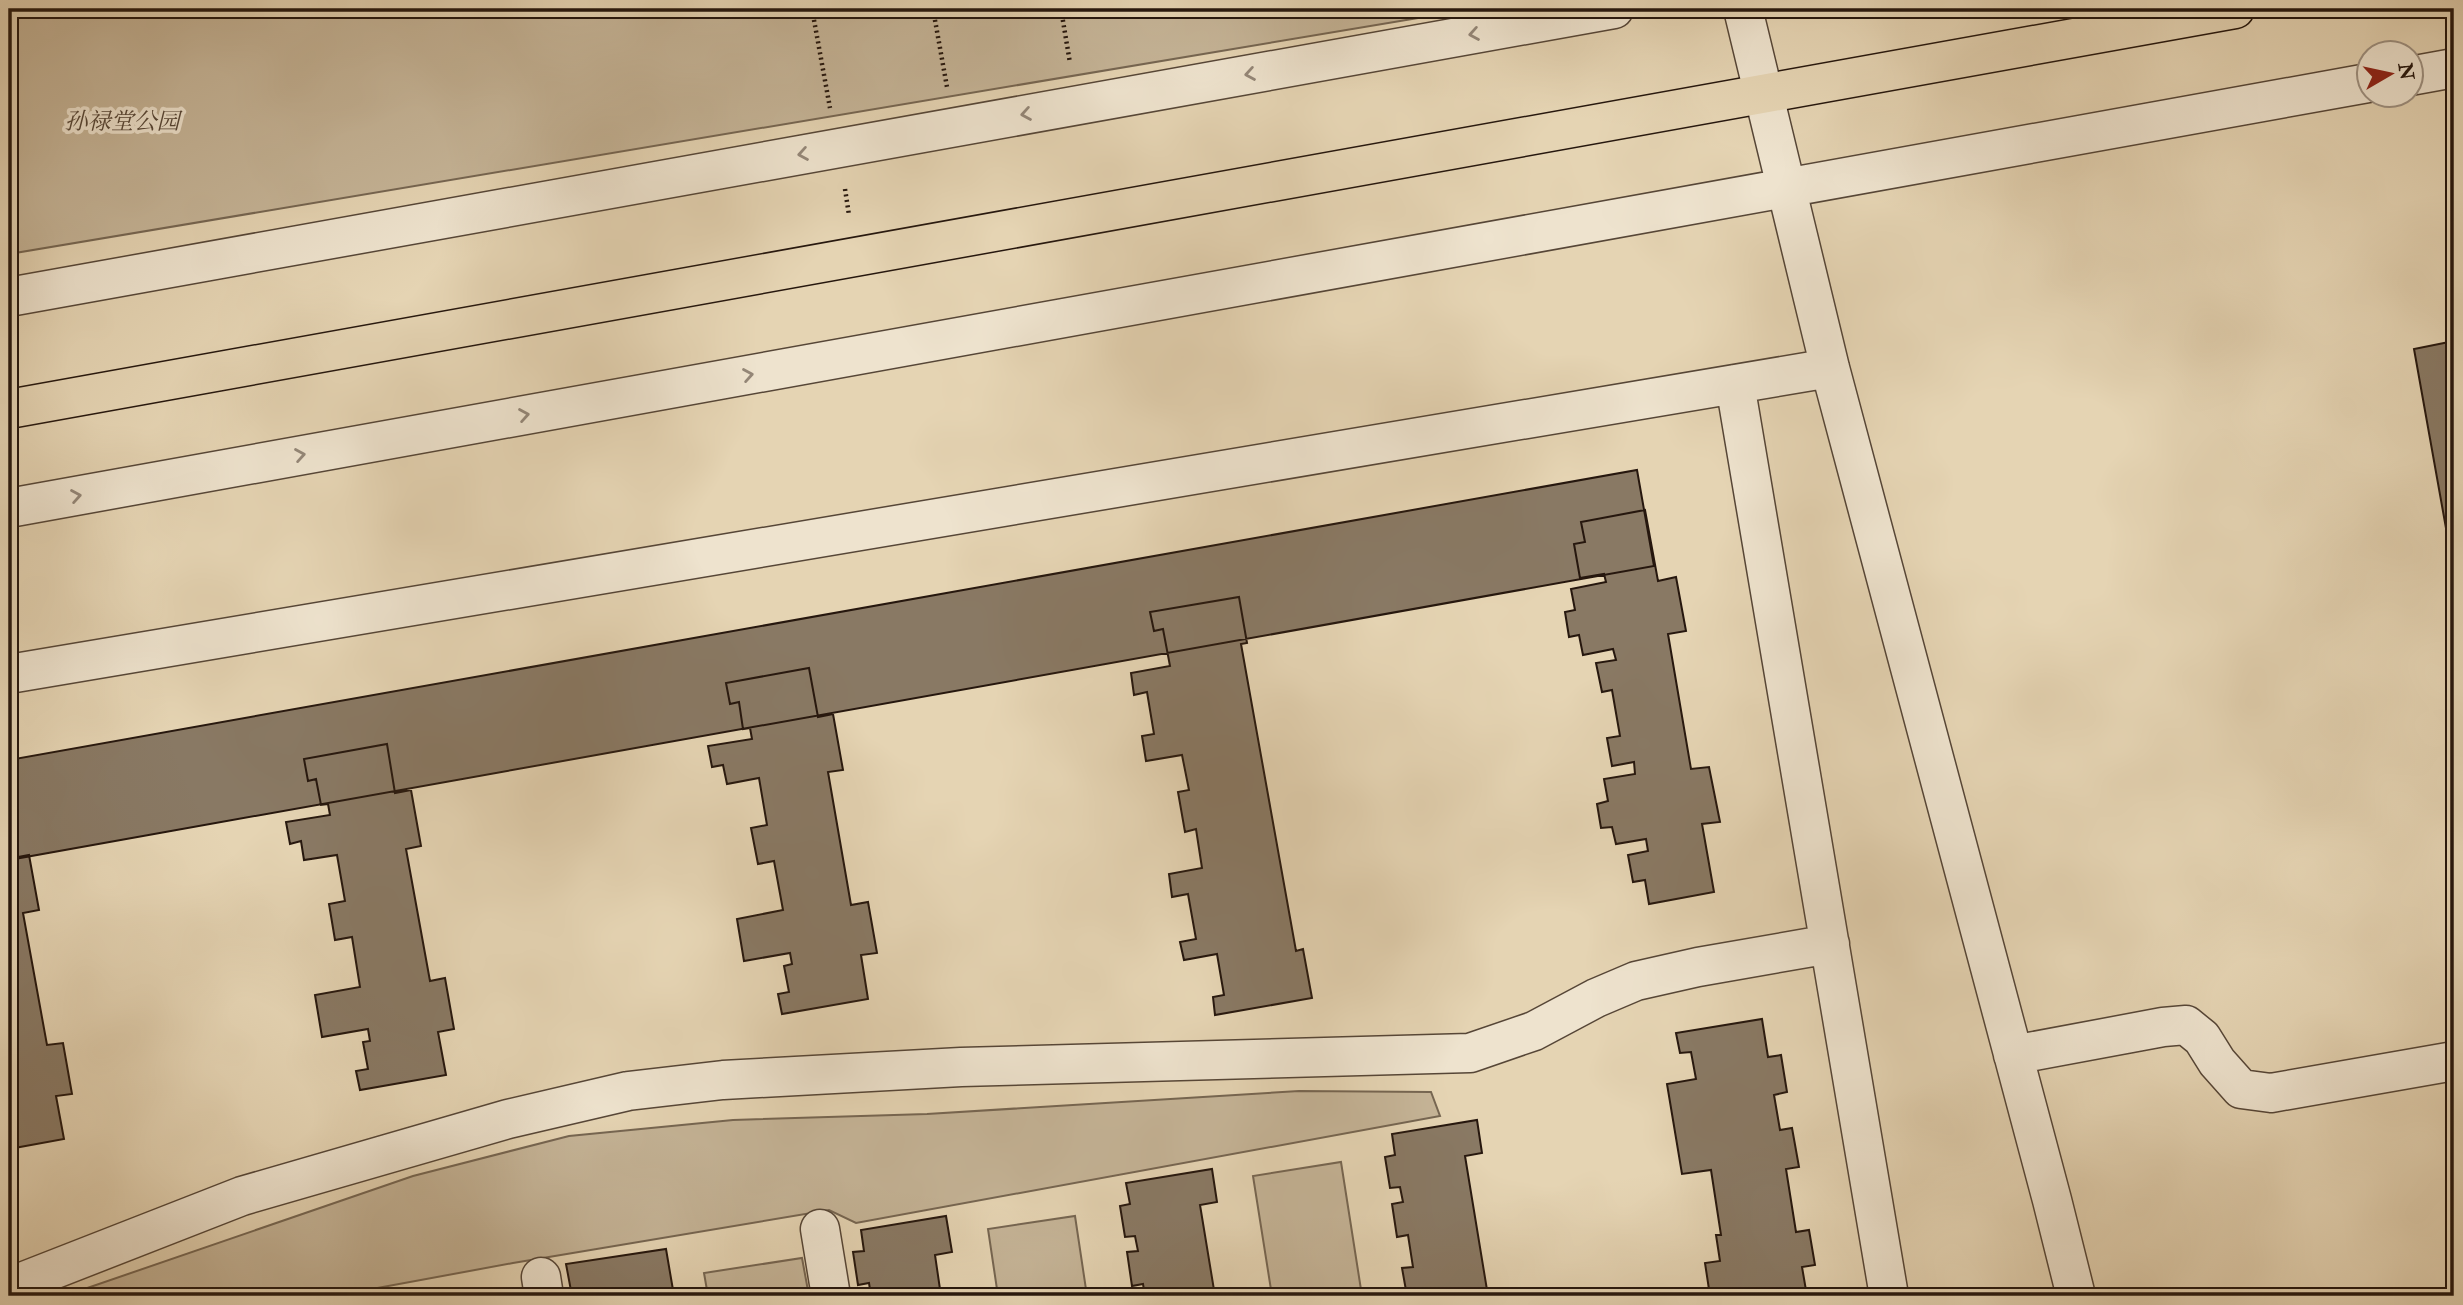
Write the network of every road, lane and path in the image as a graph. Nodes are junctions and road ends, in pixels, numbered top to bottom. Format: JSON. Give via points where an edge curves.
{"nodes":[{"id":1,"x":933,"y":9,"type":"edge"},
{"id":2,"x":1061,"y":9,"type":"edge"},
{"id":3,"x":1614,"y":9,"type":"edge"},
{"id":4,"x":1743,"y":9,"type":"edge"},
{"id":5,"x":2109,"y":9,"type":"edge"},
{"id":6,"x":2235,"y":9,"type":"edge"},
{"id":7,"x":2454,"y":68,"type":"edge"},
{"id":8,"x":2424,"y":73,"type":"edge"},
{"id":9,"x":1762,"y":82,"type":"junction"},
{"id":10,"x":2354,"y":86,"type":"edge"},
{"id":11,"x":1078,"y":105,"type":"junction"},
{"id":12,"x":955,"y":127,"type":"junction"},
{"id":13,"x":1787,"y":188,"type":"junction"},
{"id":14,"x":9,"y":298,"type":"edge"},
{"id":15,"x":1830,"y":368,"type":"junction"},
{"id":16,"x":1735,"y":384,"type":"junction"},
{"id":17,"x":9,"y":386,"type":"edge"},
{"id":18,"x":9,"y":409,"type":"edge"},
{"id":19,"x":9,"y":508,"type":"edge"},
{"id":20,"x":9,"y":674,"type":"edge"},
{"id":21,"x":1830,"y":943,"type":"junction"},
{"id":22,"x":2013,"y":1055,"type":"junction"},
{"id":23,"x":2454,"y":1061,"type":"edge"},
{"id":24,"x":820,"y":1229,"type":"dead end"},
{"id":25,"x":9,"y":1287,"type":"edge"},
{"id":26,"x":831,"y":1296,"type":"edge"},
{"id":27,"x":1889,"y":1296,"type":"edge"},
{"id":28,"x":2076,"y":1296,"type":"edge"}],
"edges":[{"from":1,"to":12,"type":"path"},
{"from":2,"to":11,"type":"path"},
{"from":3,"to":11,"type":"street","one_way":true},
{"from":4,"to":9,"type":"street"},
{"from":5,"to":9,"type":"main road"},
{"from":6,"to":9,"type":"main road"},
{"from":7,"to":8,"type":"street"},
{"from":9,"to":13,"type":"street"},
{"from":9,"to":17,"type":"main road"},
{"from":9,"to":18,"type":"main road"},
{"from":10,"to":13,"type":"street"},
{"from":11,"to":12,"type":"street","one_way":true},
{"from":12,"to":14,"type":"street","one_way":true},
{"from":13,"to":15,"type":"street"},
{"from":19,"to":13,"type":"street","one_way":true},
{"from":15,"to":16,"type":"street"},
{"from":15,"to":22,"type":"street"},
{"from":16,"to":20,"type":"street"},
{"from":16,"to":21,"type":"street"},
{"from":21,"to":25,"type":"street","via":[[1636,981],[1535,1031],[1470,1053],[961,1067],[723,1080],[628,1091],[508,1119],[242,1196]]},
{"from":21,"to":27,"type":"street"},
{"from":22,"to":23,"type":"street","via":[[2186,1025],[2202,1038],[2241,1089],[2271,1093]]},
{"from":22,"to":28,"type":"street"},
{"from":24,"to":26,"type":"street"}]}
